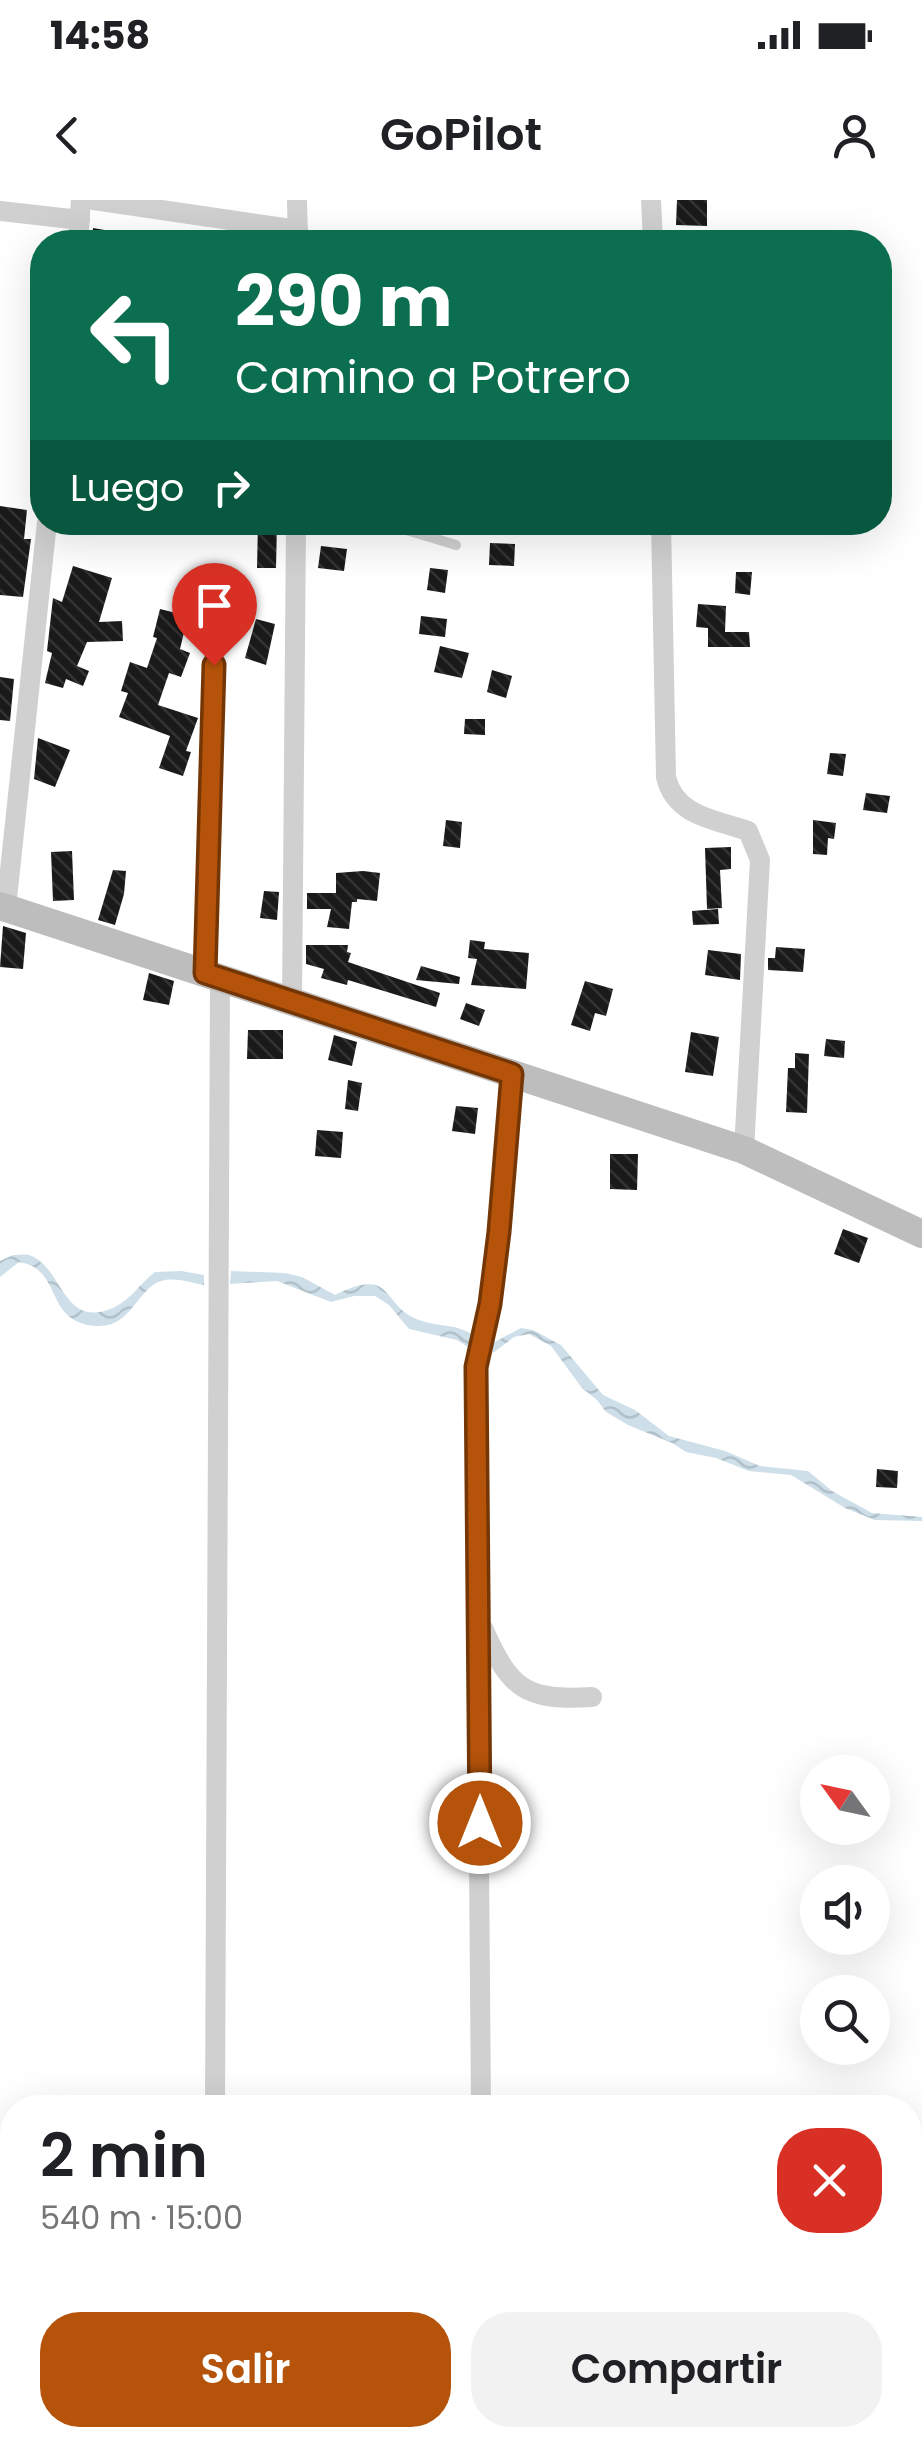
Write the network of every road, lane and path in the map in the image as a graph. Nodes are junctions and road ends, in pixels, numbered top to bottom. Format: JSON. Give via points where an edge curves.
{"nodes":[{"id":1,"x":94,"y":200,"type":"edge"},
{"id":2,"x":297,"y":200,"type":"edge"},
{"id":3,"x":652,"y":200,"type":"edge"},
{"id":4,"x":0,"y":210,"type":"edge"},
{"id":5,"x":81,"y":210,"type":"edge"},
{"id":6,"x":264,"y":230,"type":"edge"},
{"id":7,"x":298,"y":230,"type":"edge"},
{"id":8,"x":653,"y":230,"type":"edge"},
{"id":9,"x":46,"y":535,"type":"edge"},
{"id":10,"x":296,"y":535,"type":"edge"},
{"id":11,"x":421,"y":535,"type":"edge"},
{"id":12,"x":661,"y":535,"type":"edge"},
{"id":13,"x":456,"y":546,"type":"dead end"},
{"id":14,"x":216,"y":588,"type":"dead end"},
{"id":15,"x":3,"y":907,"type":"edge"},
{"id":16,"x":212,"y":976,"type":"junction"},
{"id":17,"x":292,"y":1002,"type":"junction"},
{"id":18,"x":512,"y":1074,"type":"junction"},
{"id":19,"x":744,"y":1150,"type":"junction"},
{"id":20,"x":922,"y":1234,"type":"edge"},
{"id":21,"x":478,"y":1617,"type":"junction"},
{"id":22,"x":592,"y":1697,"type":"dead end"},
{"id":23,"x":215,"y":2095,"type":"edge"},
{"id":24,"x":482,"y":2095,"type":"edge"}],
"edges":[{"from":1,"to":6,"type":"street"},
{"from":2,"to":7,"type":"street"},
{"from":3,"to":8,"type":"street"},
{"from":4,"to":5,"type":"street"},
{"from":9,"to":15,"type":"street"},
{"from":10,"to":17,"type":"street"},
{"from":11,"to":13,"type":"lane"},
{"from":12,"to":19,"type":"street","via":[[670,796],[686,810],[748,831],[760,860]]},
{"from":14,"to":16,"type":"street"},
{"from":15,"to":16,"type":"street"},
{"from":16,"to":17,"type":"street"},
{"from":16,"to":23,"type":"street"},
{"from":17,"to":18,"type":"street"},
{"from":18,"to":19,"type":"street"},
{"from":18,"to":21,"type":"street","via":[[499,1232],[476,1367]]},
{"from":19,"to":20,"type":"street"},
{"from":21,"to":22,"type":"street","via":[[508,1675],[527,1691],[554,1699]]},
{"from":21,"to":24,"type":"street"}]}
